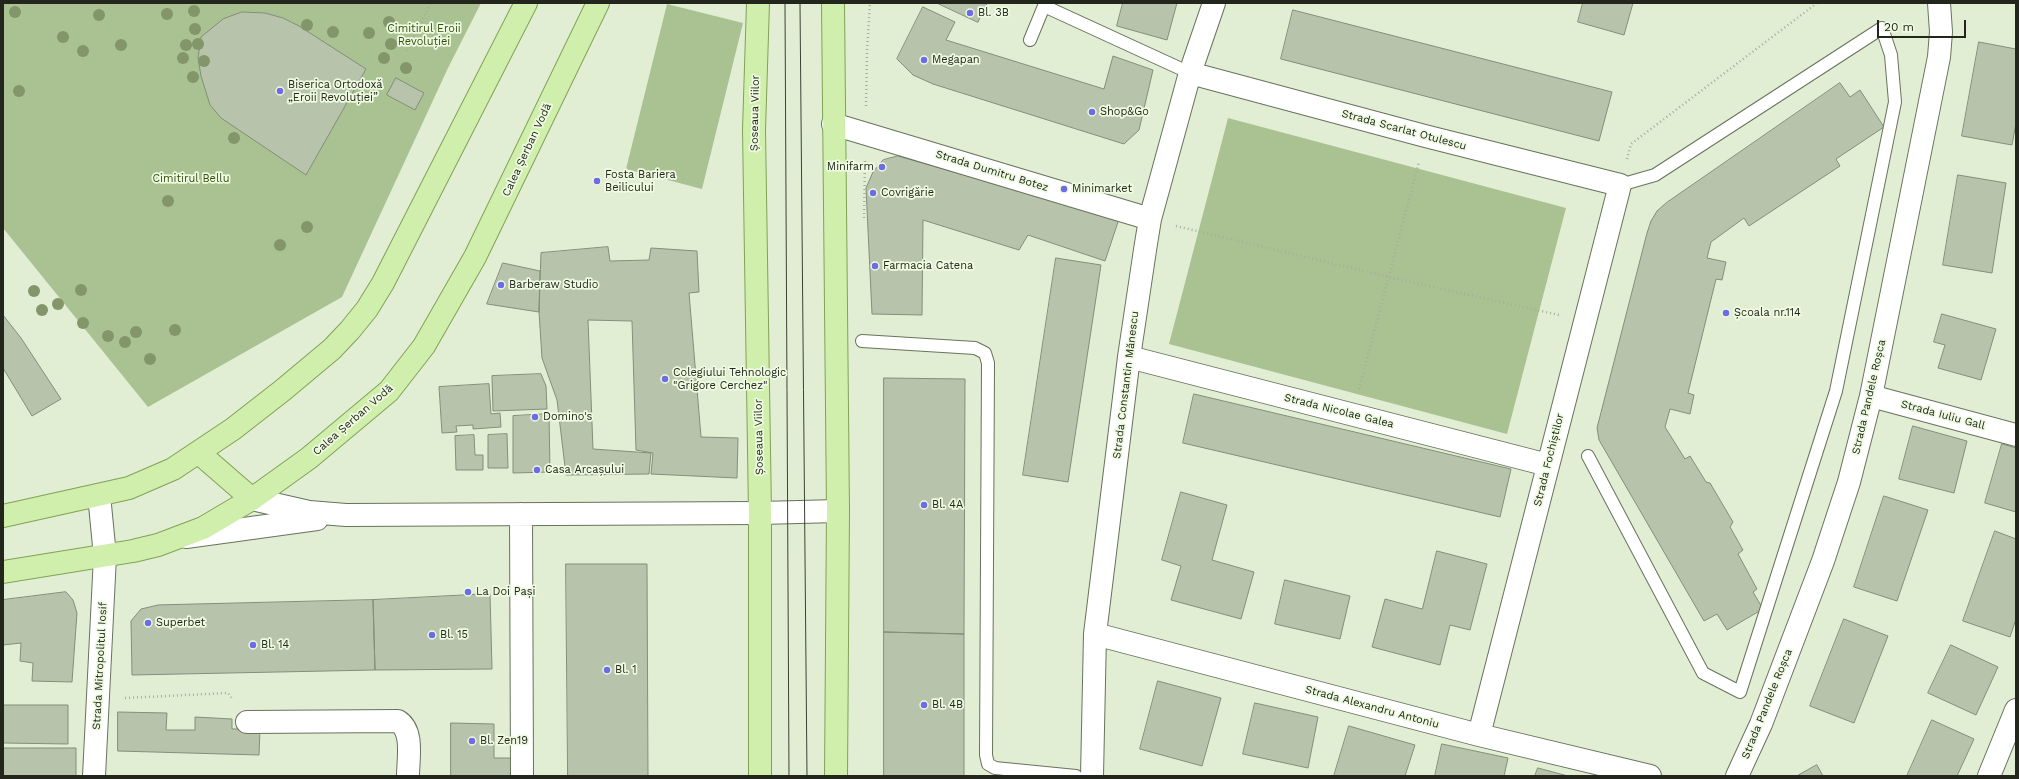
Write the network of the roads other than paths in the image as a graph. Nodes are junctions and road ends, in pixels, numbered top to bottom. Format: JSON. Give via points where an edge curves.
{"nodes":[{"id":1,"x":526,"y":3,"type":"edge"},
{"id":2,"x":598,"y":3,"type":"edge"},
{"id":3,"x":758,"y":3,"type":"edge"},
{"id":4,"x":833,"y":3,"type":"edge"},
{"id":5,"x":1214,"y":3,"type":"edge"},
{"id":6,"x":1939,"y":3,"type":"edge"},
{"id":7,"x":1044,"y":5,"type":"edge"},
{"id":8,"x":1030,"y":40,"type":"dead end"},
{"id":9,"x":1190,"y":73,"type":"junction"},
{"id":10,"x":833,"y":124,"type":"junction"},
{"id":11,"x":1620,"y":185,"type":"junction"},
{"id":12,"x":1150,"y":219,"type":"junction"},
{"id":13,"x":862,"y":341,"type":"dead end"},
{"id":14,"x":1129,"y":357,"type":"junction"},
{"id":15,"x":1871,"y":396,"type":"junction"},
{"id":16,"x":2016,"y":435,"type":"edge"},
{"id":17,"x":199,"y":453,"type":"junction"},
{"id":18,"x":1588,"y":456,"type":"dead end"},
{"id":19,"x":1548,"y":465,"type":"junction"},
{"id":20,"x":98,"y":495,"type":"junction"},
{"id":21,"x":252,"y":499,"type":"junction"},
{"id":22,"x":838,"y":511,"type":"junction"},
{"id":23,"x":760,"y":513,"type":"junction"},
{"id":24,"x":520,"y":514,"type":"junction"},
{"id":25,"x":346,"y":515,"type":"junction"},
{"id":26,"x":3,"y":516,"type":"edge"},
{"id":27,"x":181,"y":538,"type":"junction"},
{"id":28,"x":105,"y":556,"type":"junction"},
{"id":29,"x":3,"y":572,"type":"edge"},
{"id":30,"x":1095,"y":634,"type":"junction"},
{"id":31,"x":2016,"y":710,"type":"edge"},
{"id":32,"x":247,"y":722,"type":"road end"},
{"id":33,"x":1479,"y":735,"type":"junction"},
{"id":34,"x":94,"y":776,"type":"edge"},
{"id":35,"x":408,"y":776,"type":"edge"},
{"id":36,"x":522,"y":776,"type":"edge"},
{"id":37,"x":760,"y":776,"type":"edge"},
{"id":38,"x":836,"y":776,"type":"edge"},
{"id":39,"x":1076,"y":776,"type":"edge"},
{"id":40,"x":1092,"y":776,"type":"edge"},
{"id":41,"x":1650,"y":776,"type":"edge"},
{"id":42,"x":1737,"y":776,"type":"edge"},
{"id":43,"x":1989,"y":776,"type":"edge"}],
"edges":[{"from":1,"to":17,"type":"main road","via":[[383,283],[367,309],[332,349],[277,395]]},
{"from":2,"to":21,"type":"main road","name":"Calea Șerban Vodă","via":[[475,258],[424,346],[389,391],[367,411],[309,458]]},
{"from":3,"to":23,"type":"main road","name":"Șoseaua Viilor","via":[[754,130]]},
{"from":4,"to":10,"type":"main road"},
{"from":5,"to":9,"type":"street","name":"Strada Constantin Mănescu"},
{"from":6,"to":15,"type":"street","name":"Strada Pandele Roșca","via":[[1941,32],[1938,57]]},
{"from":7,"to":8,"type":"lane"},
{"from":7,"to":9,"type":"lane"},
{"from":9,"to":11,"type":"street","name":"Strada Scarlat Otulescu"},
{"from":9,"to":12,"type":"street","name":"Strada Constantin Mănescu"},
{"from":10,"to":12,"type":"street","name":"Strada Dumitru Botez"},
{"from":10,"to":22,"type":"main road"},
{"from":11,"to":18,"type":"lane","via":[[1655,175],[1882,28],[1892,55],[1895,102],[1836,391],[1740,692],[1702,673]]},
{"from":11,"to":19,"type":"street","name":"Strada Fochiștilor"},
{"from":12,"to":14,"type":"street","name":"Strada Constantin Mănescu"},
{"from":13,"to":39,"type":"lane","via":[[975,348],[984,353],[988,363],[986,755],[988,764],[995,768]]},
{"from":14,"to":19,"type":"street","name":"Strada Nicolae Galea"},
{"from":14,"to":30,"type":"street","name":"Strada Constantin Mănescu"},
{"from":15,"to":16,"type":"street","name":"Strada Iuliu Gall"},
{"from":15,"to":42,"type":"street","name":"Strada Pandele Roșca","via":[[1849,482],[1823,561],[1760,724]]},
{"from":17,"to":20,"type":"main road","via":[[152,480]]},
{"from":17,"to":21,"type":"main road"},
{"from":19,"to":33,"type":"street","name":"Strada Fochiștilor"},
{"from":20,"to":26,"type":"main road"},
{"from":20,"to":28,"type":"street","name":"Strada Mitropolitul Iosif"},
{"from":21,"to":25,"type":"street","via":[[309,512]]},
{"from":21,"to":27,"type":"main road","name":"Calea Șerban Vodă"},
{"from":22,"to":23,"type":"street"},
{"from":22,"to":38,"type":"main road"},
{"from":23,"to":24,"type":"street"},
{"from":23,"to":37,"type":"main road","name":"Șoseaua Viilor"},
{"from":24,"to":25,"type":"street"},
{"from":24,"to":36,"type":"street"},
{"from":25,"to":27,"type":"street"},
{"from":27,"to":28,"type":"main road","name":"Calea Șerban Vodă"},
{"from":28,"to":29,"type":"main road","name":"Calea Șerban Vodă"},
{"from":28,"to":34,"type":"street","name":"Strada Mitropolitul Iosif"},
{"from":30,"to":33,"type":"street","name":"Strada Alexandru Antoniu"},
{"from":30,"to":40,"type":"street","name":"Strada Constantin Mănescu"},
{"from":31,"to":43,"type":"street"},
{"from":32,"to":35,"type":"street","via":[[398,721],[404,725],[408,734]]},
{"from":33,"to":41,"type":"street","name":"Strada Alexandru Antoniu"}]}
